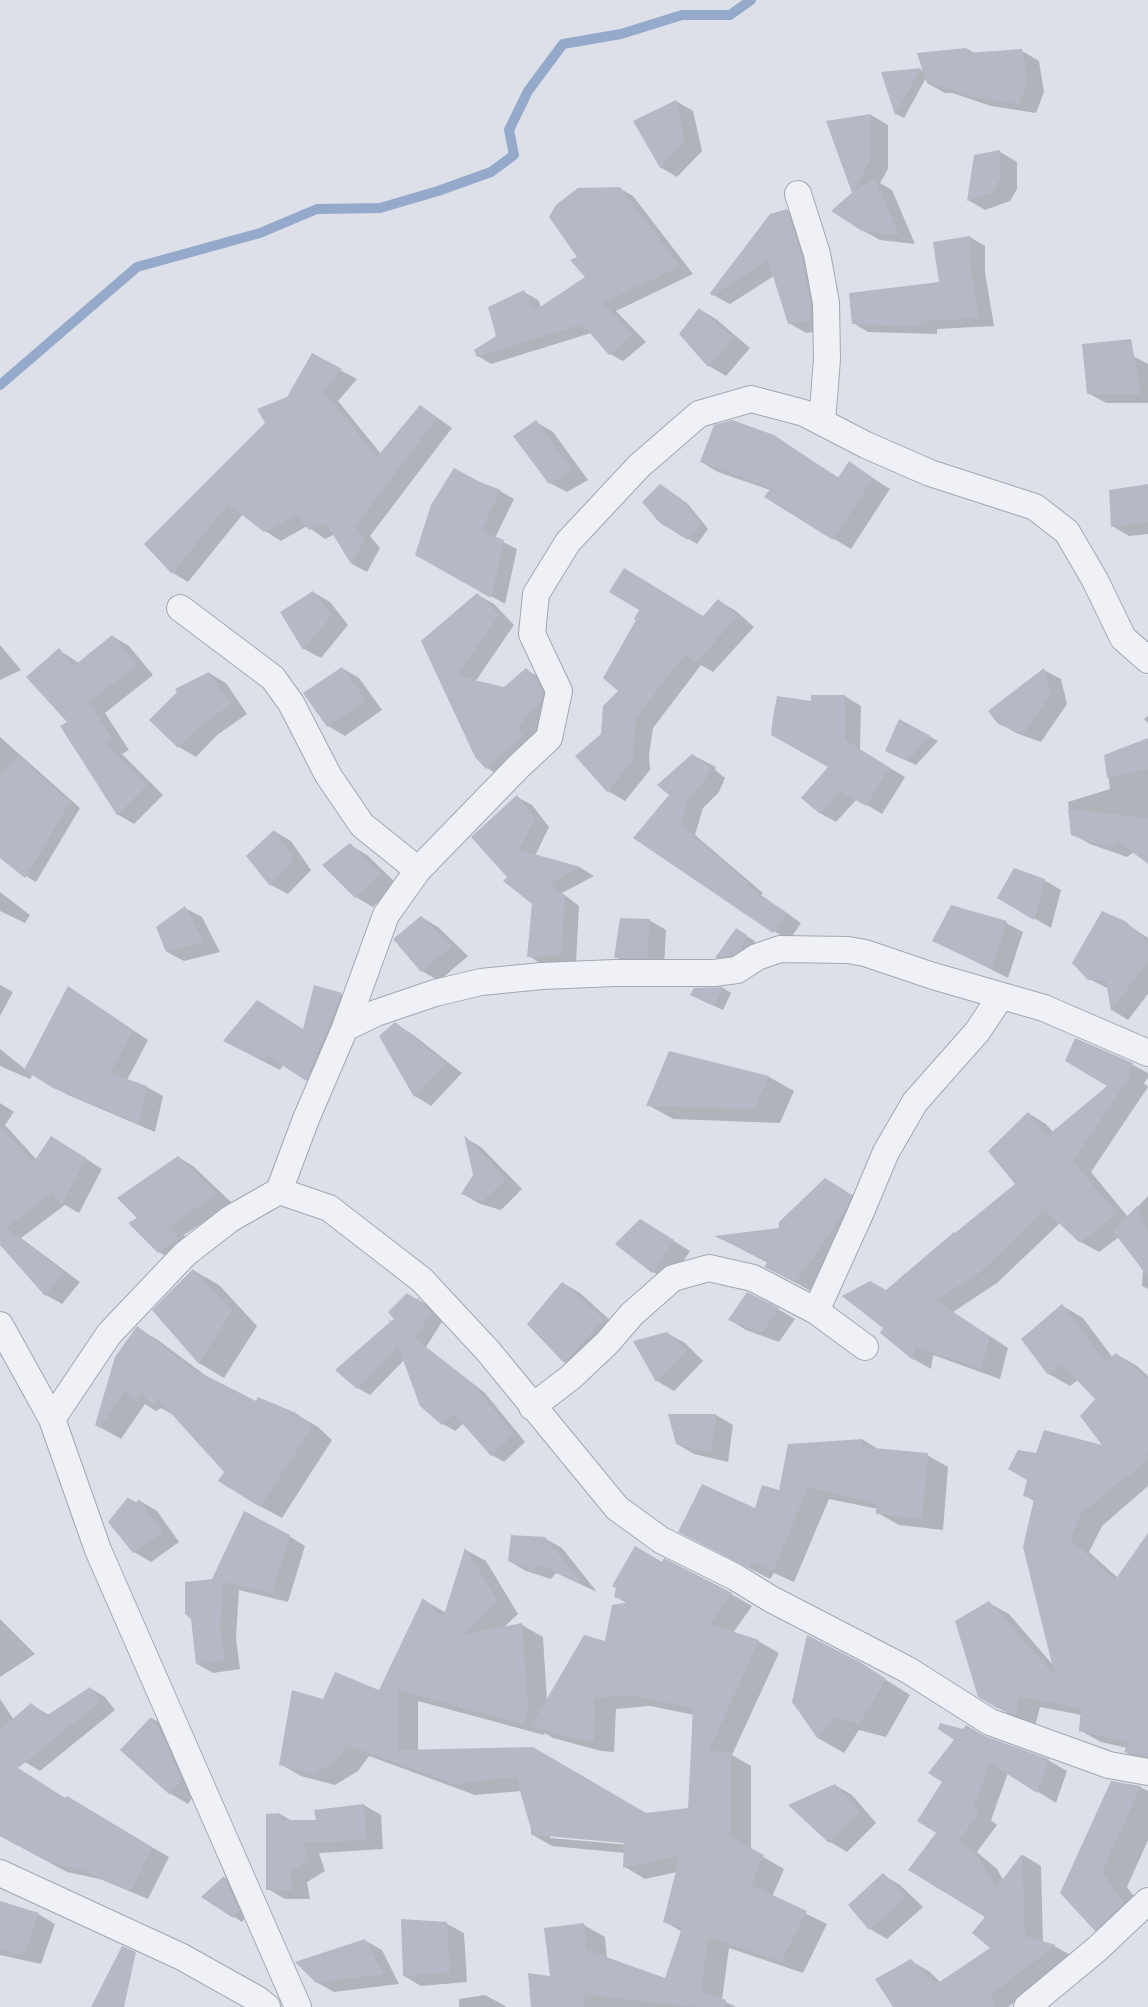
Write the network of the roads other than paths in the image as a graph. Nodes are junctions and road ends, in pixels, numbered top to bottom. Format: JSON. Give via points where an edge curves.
{"nodes":[{"id":1,"x":798,"y":194,"type":"dead end"},
{"id":2,"x":822,"y":422,"type":"junction"},
{"id":3,"x":180,"y":608,"type":"dead end"},
{"id":4,"x":1148,"y":660,"type":"edge"},
{"id":5,"x":418,"y":870,"type":"junction"},
{"id":6,"x":1002,"y":996,"type":"junction"},
{"id":7,"x":345,"y":1028,"type":"junction"},
{"id":8,"x":1148,"y":1053,"type":"edge"},
{"id":9,"x":279,"y":1191,"type":"junction"},
{"id":10,"x":816,"y":1311,"type":"junction"},
{"id":11,"x":0,"y":1326,"type":"edge"},
{"id":12,"x":865,"y":1347,"type":"dead end"},
{"id":13,"x":532,"y":1407,"type":"junction"},
{"id":14,"x":52,"y":1419,"type":"junction"},
{"id":15,"x":1148,"y":1772,"type":"edge"},
{"id":16,"x":0,"y":1873,"type":"edge"},
{"id":17,"x":1148,"y":1901,"type":"edge"},
{"id":18,"x":267,"y":2007,"type":"edge"},
{"id":19,"x":298,"y":2007,"type":"edge"},
{"id":20,"x":1027,"y":2007,"type":"edge"}],
"edges":[{"from":1,"to":2,"type":"street","via":[[817,254],[826,302],[827,359]]},
{"from":2,"to":4,"type":"street","via":[[930,473],[1034,507],[1067,532],[1123,638]]},
{"from":2,"to":5,"type":"street","via":[[804,413],[752,399],[699,414],[639,466],[568,542],[536,594],[532,634],[559,691],[549,738]]},
{"from":3,"to":5,"type":"street","via":[[273,678],[291,703],[328,774],[362,824]]},
{"from":5,"to":7,"type":"street","via":[[386,915]]},
{"from":6,"to":7,"type":"street","via":[[848,950],[780,949],[757,957],[737,970],[714,974],[615,973],[481,982],[418,999]]},
{"from":6,"to":8,"type":"street","via":[[1044,1008]]},
{"from":6,"to":10,"type":"street","via":[[977,1032],[915,1102],[886,1152]]},
{"from":7,"to":9,"type":"street"},
{"from":9,"to":13,"type":"street","via":[[329,1208],[422,1280],[488,1351]]},
{"from":9,"to":14,"type":"street","via":[[230,1219],[185,1254],[109,1334]]},
{"from":10,"to":12,"type":"street"},
{"from":10,"to":13,"type":"street","via":[[753,1278],[727,1272],[709,1268],[673,1278],[632,1314],[571,1377]]},
{"from":11,"to":14,"type":"street"},
{"from":13,"to":15,"type":"street","via":[[617,1508],[661,1540],[736,1576],[771,1599],[908,1670],[990,1722],[1110,1766]]},
{"from":14,"to":19,"type":"street","via":[[98,1550]]},
{"from":16,"to":18,"type":"street","via":[[182,1957]]},
{"from":17,"to":20,"type":"street"}]}
